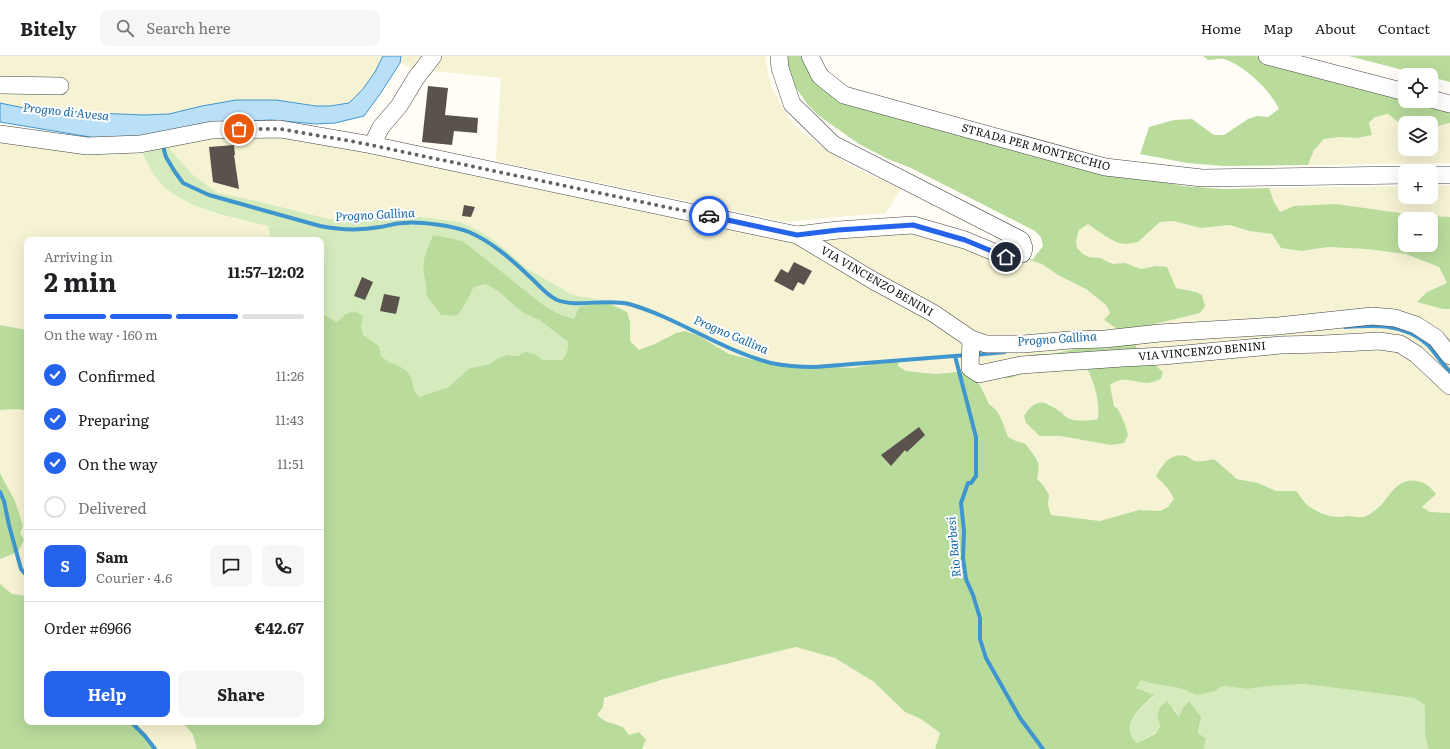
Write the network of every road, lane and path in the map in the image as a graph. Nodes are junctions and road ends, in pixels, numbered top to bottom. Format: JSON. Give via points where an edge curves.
{"nodes":[{"id":1,"x":433,"y":56,"type":"edge"},
{"id":2,"x":779,"y":56,"type":"edge"},
{"id":3,"x":810,"y":56,"type":"edge"},
{"id":4,"x":1267,"y":56,"type":"edge"},
{"id":5,"x":0,"y":85,"type":"edge"},
{"id":6,"x":60,"y":86,"type":"dead end"},
{"id":7,"x":1398,"y":90,"type":"edge"},
{"id":8,"x":1438,"y":101,"type":"edge"},
{"id":9,"x":1450,"y":104,"type":"edge"},
{"id":10,"x":0,"y":134,"type":"edge"},
{"id":11,"x":372,"y":145,"type":"junction"},
{"id":12,"x":1398,"y":175,"type":"edge"},
{"id":13,"x":1438,"y":175,"type":"edge"},
{"id":14,"x":1450,"y":175,"type":"edge"},
{"id":15,"x":797,"y":235,"type":"junction"},
{"id":16,"x":971,"y":343,"type":"junction"},
{"id":17,"x":1450,"y":356,"type":"edge"},
{"id":18,"x":1450,"y":386,"type":"edge"}],
"edges":[{"from":1,"to":11,"type":"street","via":[[381,128]]},
{"from":2,"to":15,"type":"street","via":[[780,68],[792,104],[833,144],[1021,240],[1024,250],[1022,254],[1006,257],[965,240],[913,225]]},
{"from":3,"to":12,"type":"street","name":"STRADA PER MONTECCHIO","via":[[820,76],[844,95],[1105,167],[1202,178]]},
{"from":4,"to":7,"type":"street"},
{"from":5,"to":6,"type":"street"},
{"from":8,"to":9,"type":"street"},
{"from":10,"to":11,"type":"street","name":"VIA VINCENZO BENINI","via":[[87,146],[140,144],[212,130],[280,129]]},
{"from":11,"to":15,"type":"street","name":"VIA VINCENZO BENINI"},
{"from":13,"to":14,"type":"street"},
{"from":15,"to":16,"type":"street","name":"VIA VINCENZO BENINI","via":[[874,282],[933,313]]},
{"from":16,"to":17,"type":"street","name":"VIA VINCENZO BENINI","via":[[1023,344],[1105,339],[1372,316],[1395,318],[1416,325],[1436,338]]},
{"from":16,"to":18,"type":"street","name":"VIA VINCENZO BENINI","via":[[970,368],[979,374],[1021,365],[1282,345],[1379,341],[1400,344],[1416,354]]}]}
